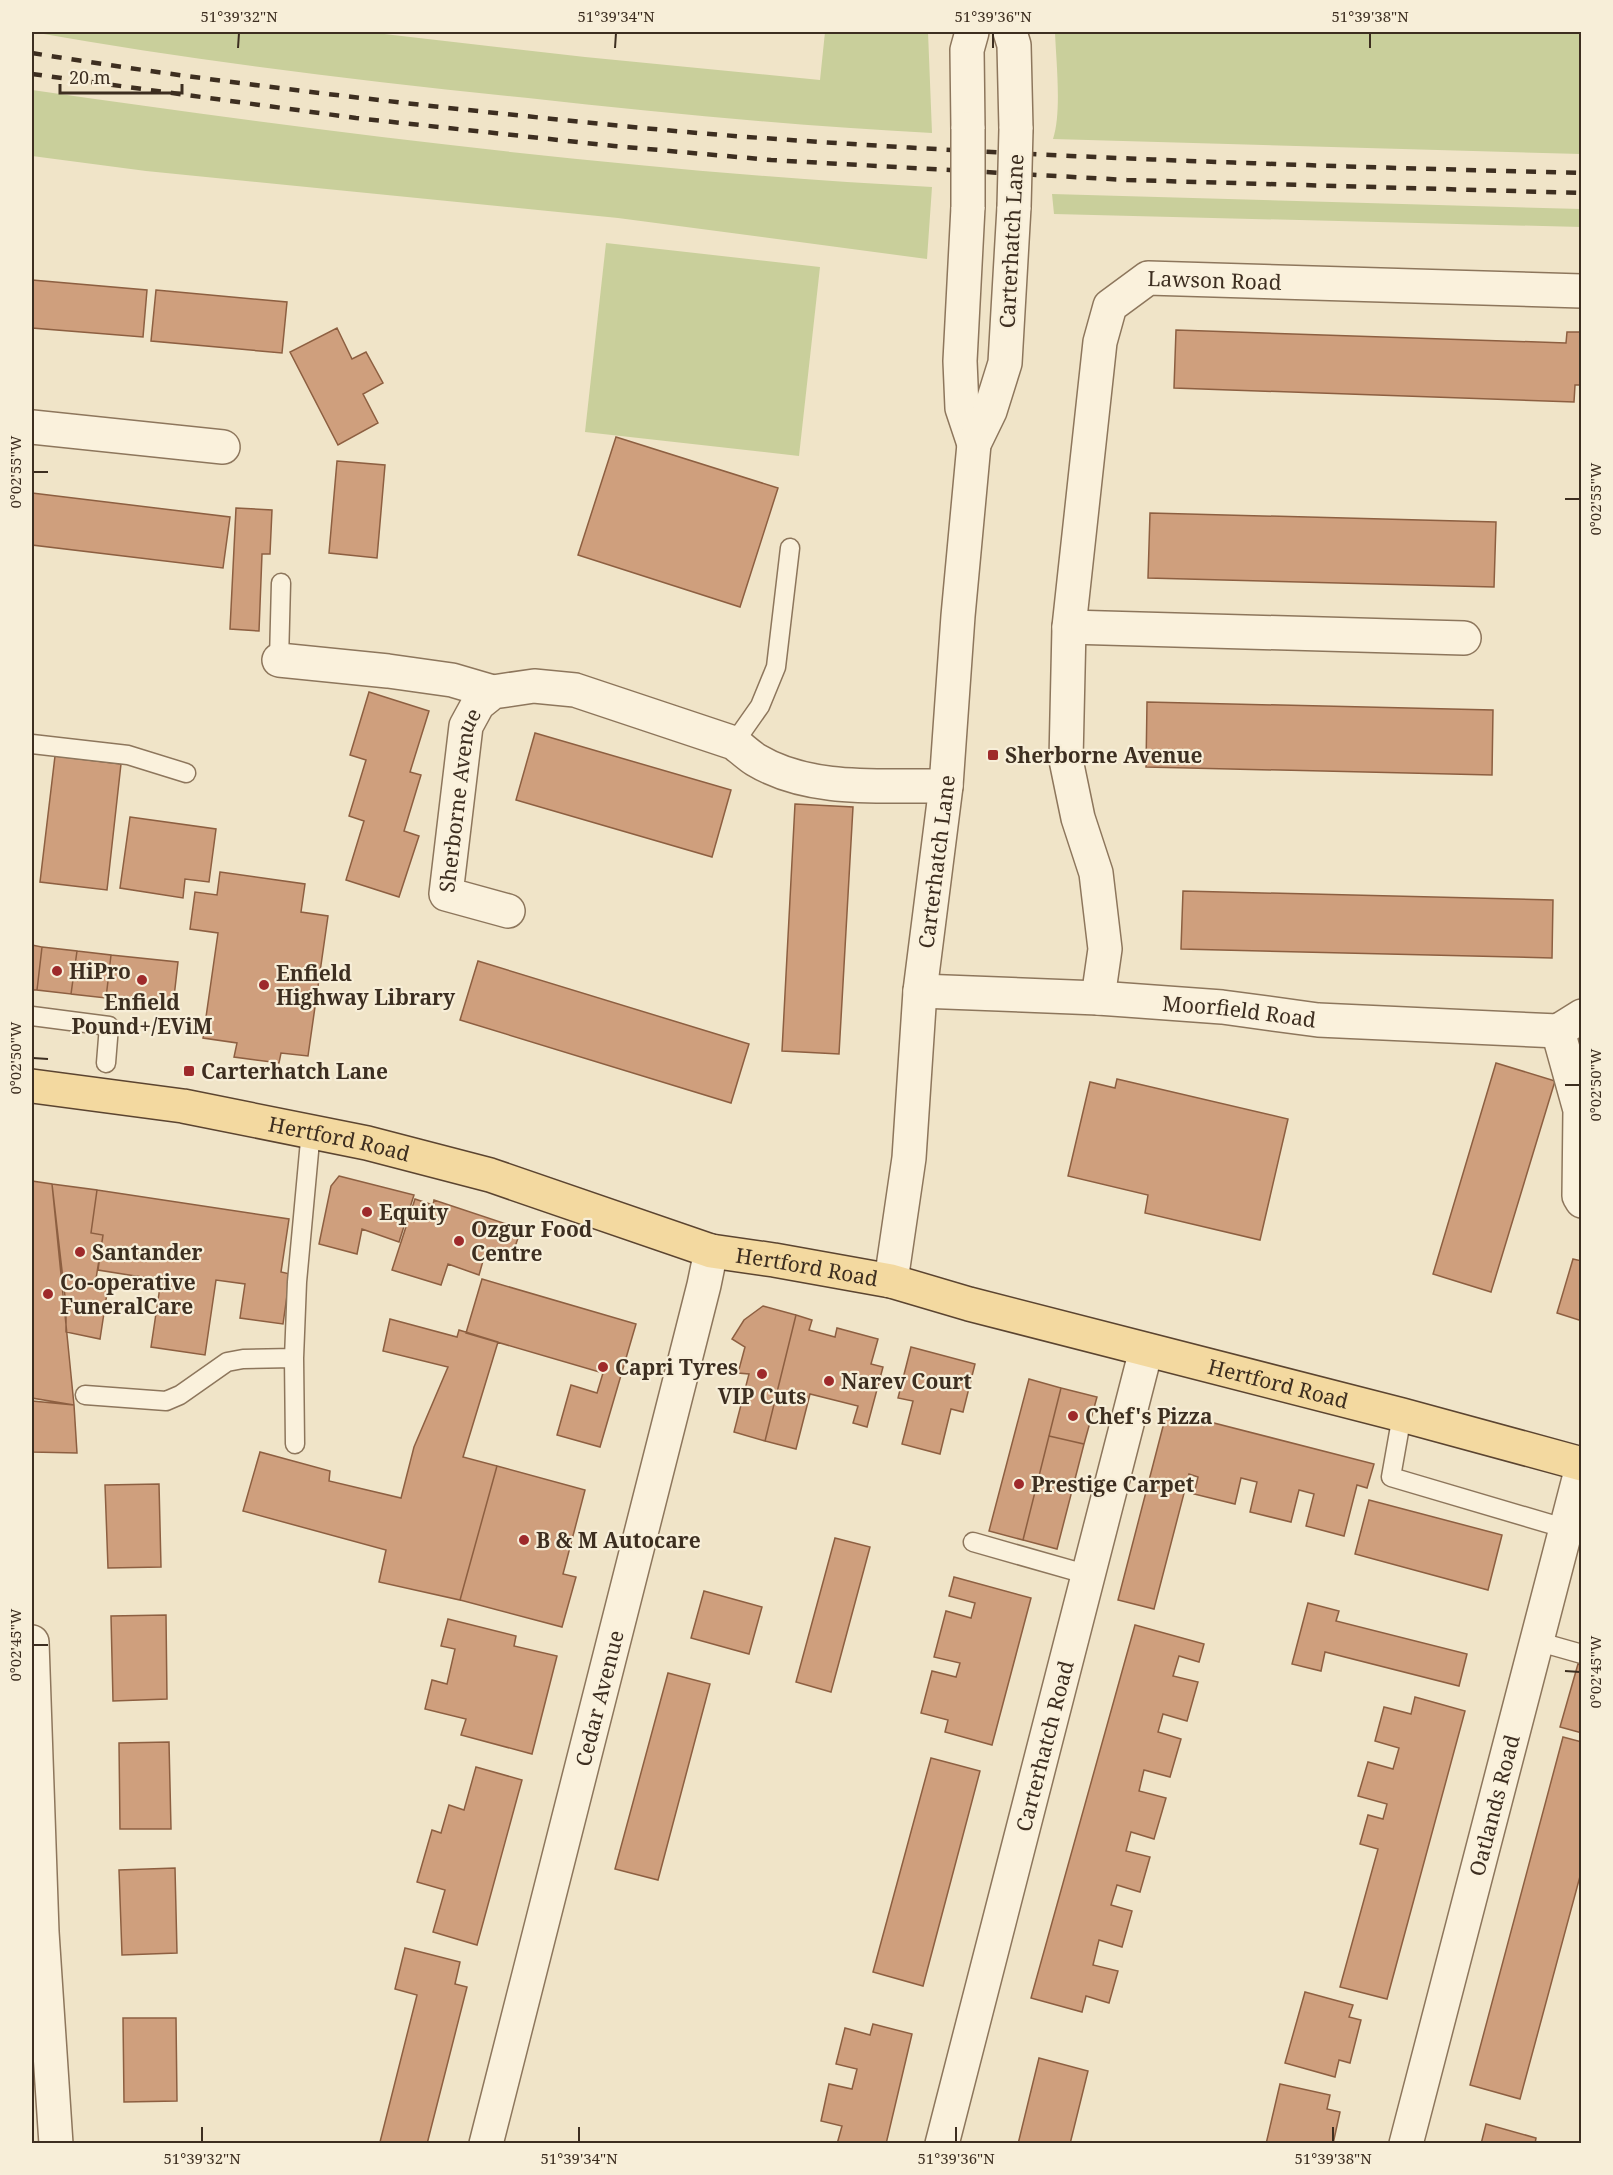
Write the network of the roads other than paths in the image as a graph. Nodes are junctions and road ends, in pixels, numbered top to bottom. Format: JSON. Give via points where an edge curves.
{"nodes":[{"id":1,"x":972,"y":32,"type":"edge"},
{"id":2,"x":1010,"y":32,"type":"edge"},
{"id":3,"x":1581,"y":291,"type":"edge"},
{"id":4,"x":32,"y":427,"type":"edge"},
{"id":5,"x":974,"y":444,"type":"junction"},
{"id":6,"x":223,"y":447,"type":"dead end"},
{"id":7,"x":790,"y":548,"type":"dead end"},
{"id":8,"x":281,"y":583,"type":"dead end"},
{"id":9,"x":1069,"y":627,"type":"junction"},
{"id":10,"x":1464,"y":638,"type":"dead end"},
{"id":11,"x":279,"y":660,"type":"joint"},
{"id":12,"x":493,"y":692,"type":"junction"},
{"id":13,"x":734,"y":742,"type":"junction"},
{"id":14,"x":32,"y":744,"type":"edge"},
{"id":15,"x":186,"y":773,"type":"dead end"},
{"id":16,"x":946,"y":786,"type":"junction"},
{"id":17,"x":508,"y":911,"type":"dead end"},
{"id":18,"x":920,"y":991,"type":"junction"},
{"id":19,"x":1098,"y":998,"type":"junction"},
{"id":20,"x":32,"y":1016,"type":"edge"},
{"id":21,"x":1570,"y":1024,"type":"edge"},
{"id":22,"x":106,"y":1063,"type":"dead end"},
{"id":23,"x":32,"y":1086,"type":"edge"},
{"id":24,"x":311,"y":1130,"type":"junction"},
{"id":25,"x":1581,"y":1201,"type":"edge"},
{"id":26,"x":711,"y":1251,"type":"junction"},
{"id":27,"x":891,"y":1281,"type":"junction"},
{"id":28,"x":1146,"y":1350,"type":"junction"},
{"id":29,"x":294,"y":1358,"type":"junction"},
{"id":30,"x":85,"y":1395,"type":"dead end"},
{"id":31,"x":1402,"y":1414,"type":"junction"},
{"id":32,"x":296,"y":1444,"type":"dead end"},
{"id":33,"x":1581,"y":1465,"type":"edge"},
{"id":34,"x":1573,"y":1531,"type":"edge"},
{"id":35,"x":973,"y":1542,"type":"dead end"},
{"id":36,"x":1089,"y":1575,"type":"junction"},
{"id":37,"x":1536,"y":1641,"type":"junction"},
{"id":38,"x":32,"y":1642,"type":"edge"},
{"id":39,"x":1581,"y":1654,"type":"edge"},
{"id":40,"x":37,"y":1933,"type":"edge"},
{"id":41,"x":56,"y":2144,"type":"edge"},
{"id":42,"x":486,"y":2144,"type":"edge"},
{"id":43,"x":942,"y":2144,"type":"edge"},
{"id":44,"x":1406,"y":2144,"type":"edge"}],
"edges":[{"from":1,"to":5,"type":"street","name":"Carterhatch Lane","bridge":true,"via":[[967,50],[968,207],[960,362],[962,408]]},
{"from":2,"to":5,"type":"street","name":"Carterhatch Lane","bridge":true,"via":[[1014,45],[1016,129],[1005,363],[990,411]]},
{"from":3,"to":9,"type":"street","name":"Lawson Road","via":[[1148,278],[1110,306],[1100,342]]},
{"from":4,"to":6,"type":"street"},
{"from":5,"to":16,"type":"street","name":"Carterhatch Lane"},
{"from":7,"to":13,"type":"lane","via":[[776,667],[760,706]]},
{"from":8,"to":11,"type":"lane"},
{"from":9,"to":10,"type":"street"},
{"from":9,"to":19,"type":"street","name":"Lawson Road","via":[[1066,760],[1078,818],[1096,873],[1105,949]]},
{"from":11,"to":12,"type":"street","via":[[441,679]]},
{"from":12,"to":13,"type":"street","name":"Sherborne Avenue","via":[[534,686],[575,690]]},
{"from":12,"to":17,"type":"street","name":"Sherborne Avenue","via":[[478,704],[466,726],[446,894]]},
{"from":13,"to":16,"type":"street","name":"Sherborne Avenue","via":[[764,764],[813,781]]},
{"from":14,"to":15,"type":"lane","via":[[128,755]]},
{"from":16,"to":18,"type":"street","name":"Carterhatch Lane"},
{"from":18,"to":19,"type":"street","name":"Moorfield Road"},
{"from":18,"to":27,"type":"street","name":"Carterhatch Lane","via":[[909,1158]]},
{"from":19,"to":21,"type":"street","name":"Moorfield Road","via":[[1222,1007],[1318,1020]]},
{"from":20,"to":22,"type":"lane","via":[[109,1026]]},
{"from":21,"to":25,"type":"street","name":"Moorfield Road","via":[[1580,1110]]},
{"from":23,"to":24,"type":"main road","name":"Hertford Road","via":[[183,1106]]},
{"from":24,"to":26,"type":"main road","name":"Hertford Road","via":[[490,1175]]},
{"from":24,"to":29,"type":"lane"},
{"from":26,"to":27,"type":"main road","name":"Hertford Road"},
{"from":26,"to":42,"type":"street","name":"Cedar Avenue"},
{"from":27,"to":28,"type":"main road","name":"Hertford Road"},
{"from":28,"to":31,"type":"main road","name":"Hertford Road"},
{"from":28,"to":36,"type":"street","name":"Carterhatch Road"},
{"from":29,"to":30,"type":"lane","via":[[227,1362],[166,1401]]},
{"from":29,"to":32,"type":"lane"},
{"from":31,"to":33,"type":"main road","name":"Hertford Road"},
{"from":31,"to":34,"type":"lane","via":[[1391,1477]]},
{"from":33,"to":34,"type":"street","name":"Oatlands Road"},
{"from":34,"to":37,"type":"street","name":"Oatlands Road"},
{"from":35,"to":36,"type":"lane"},
{"from":36,"to":43,"type":"street","name":"Carterhatch Road"},
{"from":37,"to":39,"type":"lane"},
{"from":37,"to":44,"type":"street","name":"Oatlands Road"},
{"from":38,"to":40,"type":"street"},
{"from":40,"to":41,"type":"street"}]}
